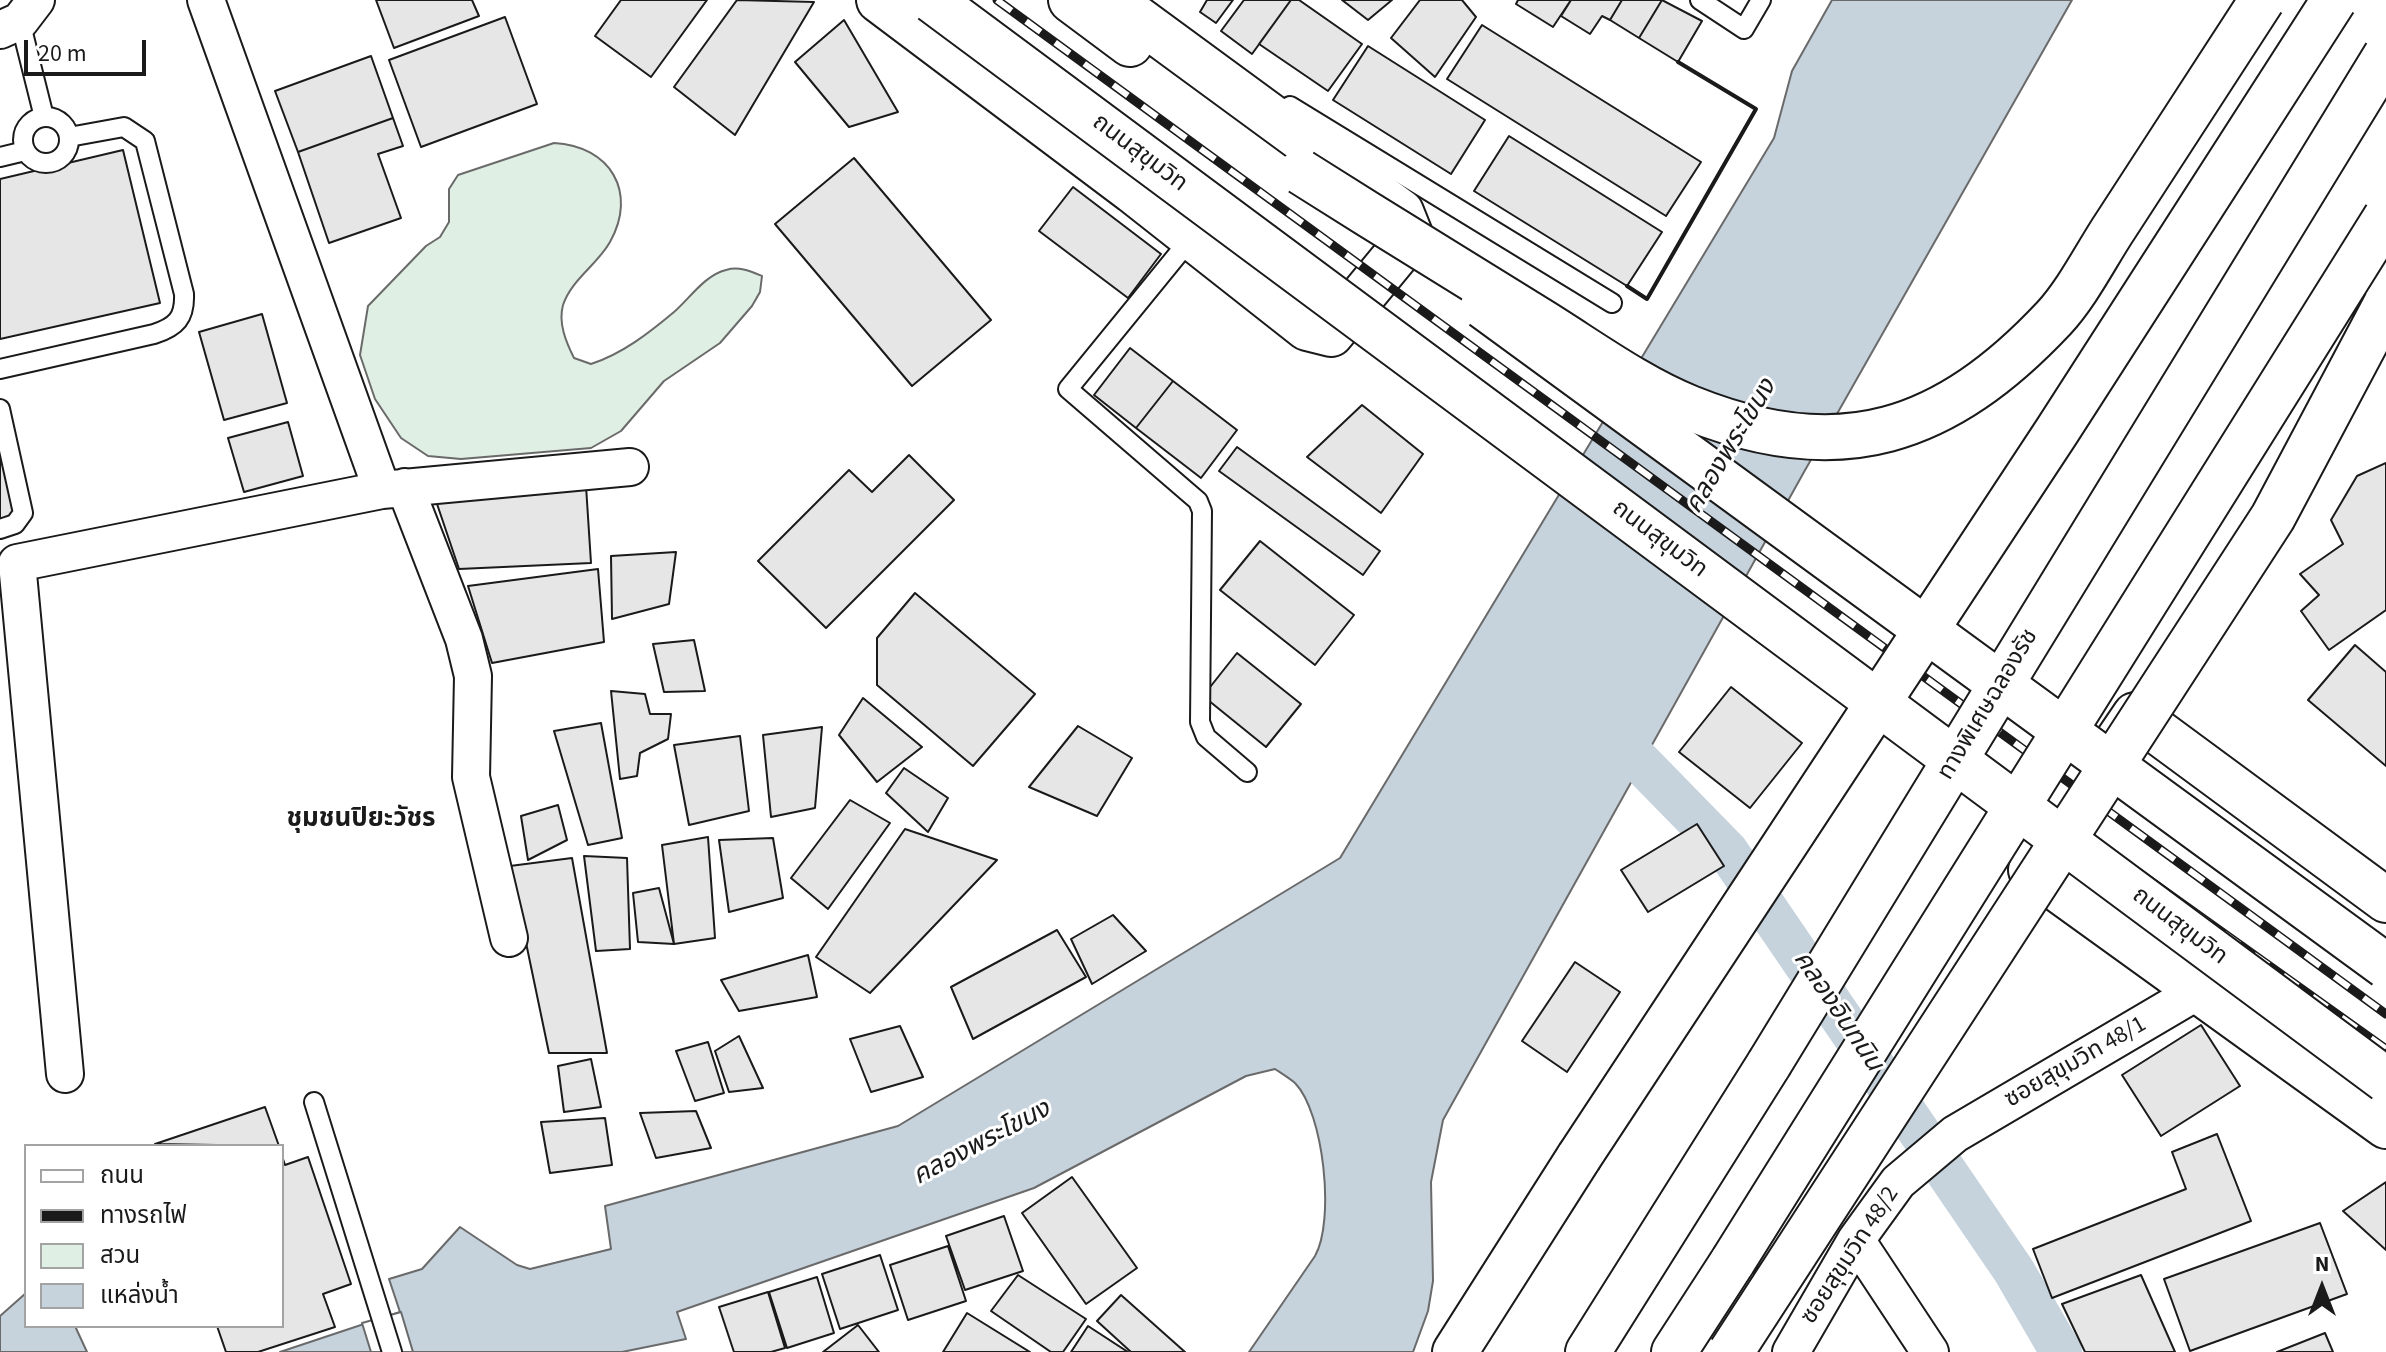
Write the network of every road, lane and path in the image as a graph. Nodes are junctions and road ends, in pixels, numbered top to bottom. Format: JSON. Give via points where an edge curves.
{"nodes":[{"id":1,"x":206,"y":0,"type":"edge"},
{"id":2,"x":879,"y":0,"type":"edge"},
{"id":3,"x":932,"y":0,"type":"edge"},
{"id":4,"x":1071,"y":0,"type":"edge"},
{"id":5,"x":1112,"y":0,"type":"edge"},
{"id":6,"x":1700,"y":0,"type":"edge"},
{"id":7,"x":1761,"y":0,"type":"edge"},
{"id":8,"x":2262,"y":0,"type":"edge"},
{"id":9,"x":2334,"y":0,"type":"edge"},
{"id":10,"x":19,"y":17,"type":"edge"},
{"id":11,"x":2386,"y":55,"type":"edge"},
{"id":12,"x":44,"y":117,"type":"junction"},
{"id":13,"x":69,"y":137,"type":"junction"},
{"id":14,"x":25,"y":151,"type":"junction"},
{"id":15,"x":0,"y":157,"type":"edge"},
{"id":16,"x":1301,"y":172,"type":"junction"},
{"id":17,"x":2386,"y":217,"type":"edge"},
{"id":18,"x":1192,"y":237,"type":"junction"},
{"id":19,"x":1612,"y":303,"type":"dead end"},
{"id":20,"x":2386,"y":304,"type":"edge"},
{"id":21,"x":0,"y":369,"type":"edge"},
{"id":22,"x":0,"y":409,"type":"edge"},
{"id":23,"x":630,"y":467,"type":"dead end"},
{"id":24,"x":394,"y":489,"type":"junction"},
{"id":25,"x":0,"y":529,"type":"edge"},
{"id":26,"x":1247,"y":772,"type":"dead end"},
{"id":27,"x":2386,"y":900,"type":"edge"},
{"id":28,"x":509,"y":938,"type":"dead end"},
{"id":29,"x":2386,"y":966,"type":"edge"},
{"id":30,"x":2198,"y":991,"type":"junction"},
{"id":31,"x":65,"y":1074,"type":"dead end"},
{"id":32,"x":2386,"y":1080,"type":"edge"},
{"id":33,"x":314,"y":1102,"type":"dead end"},
{"id":34,"x":2386,"y":1126,"type":"edge"},
{"id":35,"x":1955,"y":1134,"type":"joint"},
{"id":36,"x":1856,"y":1240,"type":"junction"},
{"id":37,"x":392,"y":1352,"type":"edge"},
{"id":38,"x":1455,"y":1352,"type":"edge"},
{"id":39,"x":1588,"y":1352,"type":"edge"},
{"id":40,"x":1674,"y":1352,"type":"edge"},
{"id":41,"x":1731,"y":1352,"type":"edge"},
{"id":42,"x":1791,"y":1352,"type":"edge"},
{"id":43,"x":1930,"y":1352,"type":"edge"}],
"edges":[{"from":1,"to":24,"type":"street"},
{"from":2,"to":18,"type":"main road"},
{"from":3,"to":32,"type":"main road","name":"ถนนสุขุมวิท","bridge":true},
{"from":4,"to":16,"type":"main road"},
{"from":5,"to":18,"type":"main road","via":[[1401,212],[1411,237],[1331,334],[1307,328]]},
{"from":5,"to":19,"type":"lane"},
{"from":6,"to":7,"type":"lane","via":[[1744,29]]},
{"from":8,"to":16,"type":"main road","bridge":true,"via":[[2056,316],[1994,376],[1940,410],[1888,432],[1835,438],[1783,433],[1687,407]]},
{"from":9,"to":38,"type":"main road","bridge":true},
{"from":10,"to":12,"type":"lane"},
{"from":11,"to":39,"type":"main road","name":"ทางพิเศษฉลองรัช","bridge":true},
{"from":12,"to":13,"type":"lane","via":[[59,121]]},
{"from":12,"to":14,"type":"lane","via":[[25,129]]},
{"from":13,"to":14,"type":"lane","via":[[63,157],[50,164],[35,162]]},
{"from":13,"to":21,"type":"lane","via":[[124,127],[145,141],[184,294],[182,316],[154,334]]},
{"from":14,"to":15,"type":"lane"},
{"from":16,"to":29,"type":"main road","bridge":true},
{"from":17,"to":40,"type":"main road","bridge":true},
{"from":18,"to":26,"type":"lane","via":[[1068,389],[1198,501],[1203,596],[1200,722],[1206,737]]},
{"from":20,"to":41,"type":"main road","bridge":true,"via":[[2273,517]]},
{"from":22,"to":25,"type":"lane","via":[[23,513],[18,522]]},
{"from":23,"to":24,"type":"street"},
{"from":24,"to":28,"type":"street","via":[[464,639],[473,676],[471,777]]},
{"from":24,"to":31,"type":"street","via":[[17,563]]},
{"from":27,"to":30,"type":"main road","via":[[2135,715],[2031,870]]},
{"from":30,"to":34,"type":"main road"},
{"from":30,"to":35,"type":"street","name":"ซอยสุขุมวิท 48/1"},
{"from":33,"to":37,"type":"lane"},
{"from":35,"to":36,"type":"street","name":"ซอยสุขุมวิท 48/2","via":[[1898,1182]]},
{"from":36,"to":42,"type":"street","name":"ซอยสุขุมวิท 48/2"},
{"from":36,"to":43,"type":"street"}]}
